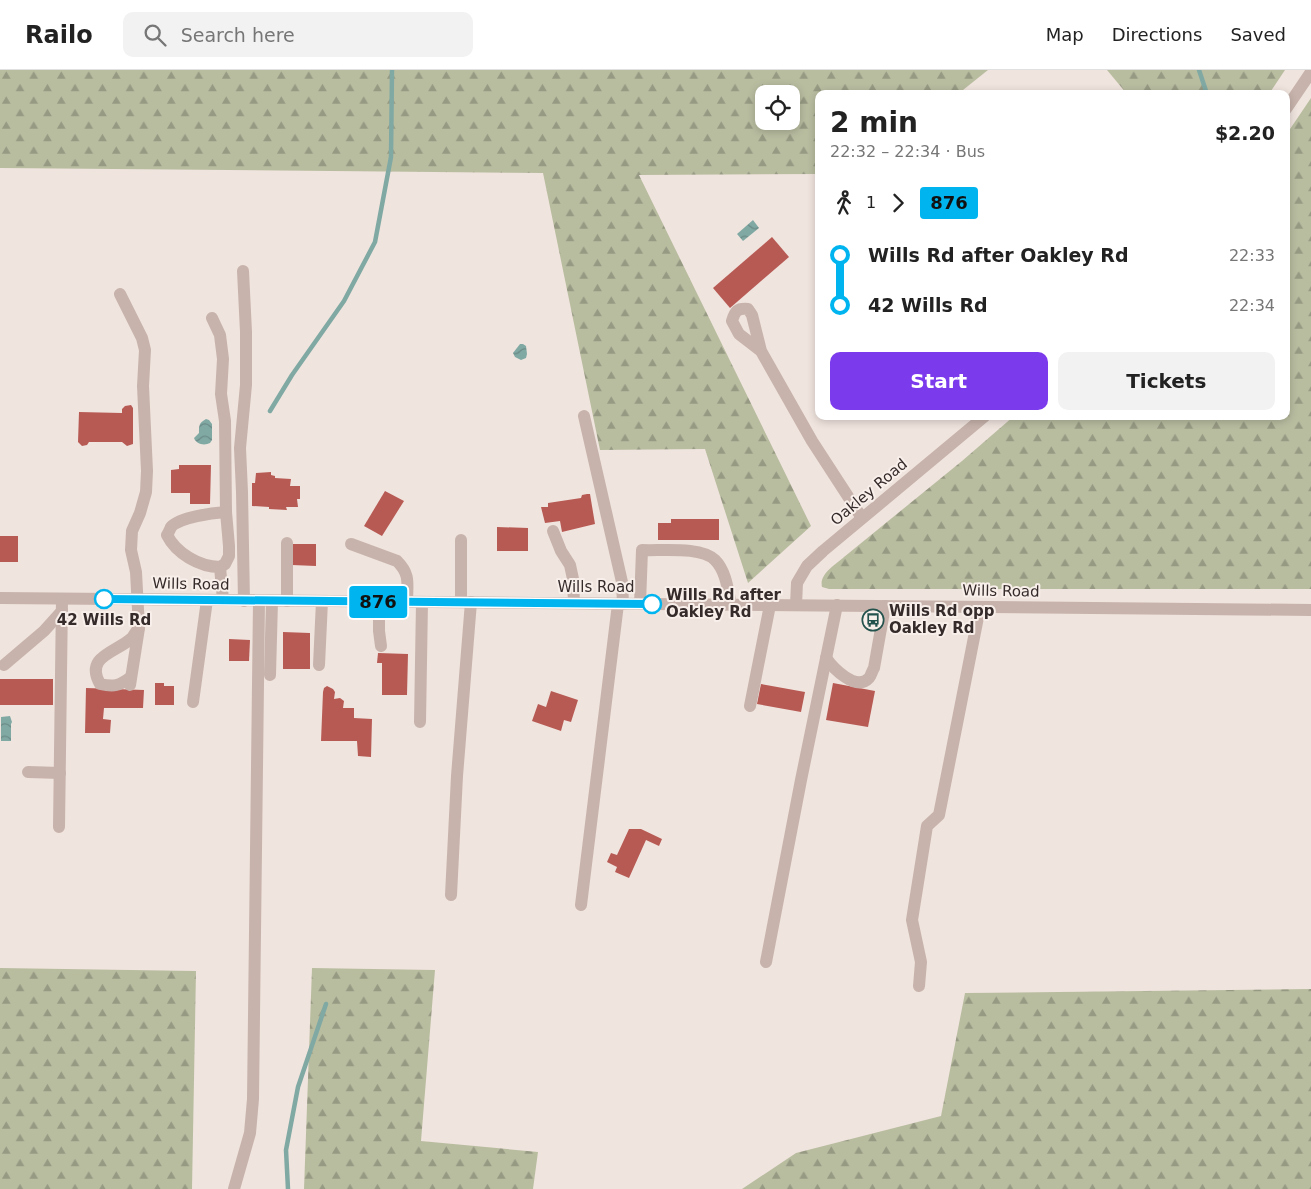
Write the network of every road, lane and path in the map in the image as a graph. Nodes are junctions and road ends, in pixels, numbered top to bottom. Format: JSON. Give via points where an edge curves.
{"nodes":[{"id":1,"x":1311,"y":72,"type":"edge"},
{"id":2,"x":1290,"y":103,"type":"edge"},
{"id":3,"x":243,"y":271,"type":"dead end"},
{"id":4,"x":120,"y":294,"type":"dead end"},
{"id":5,"x":212,"y":318,"type":"dead end"},
{"id":6,"x":762,"y":351,"type":"dead end"},
{"id":7,"x":584,"y":416,"type":"dead end"},
{"id":8,"x":980,"y":420,"type":"edge"},
{"id":9,"x":226,"y":512,"type":"junction"},
{"id":10,"x":862,"y":518,"type":"junction"},
{"id":11,"x":553,"y":531,"type":"dead end"},
{"id":12,"x":461,"y":540,"type":"dead end"},
{"id":13,"x":287,"y":542,"type":"dead end"},
{"id":14,"x":351,"y":544,"type":"dead end"},
{"id":15,"x":220,"y":568,"type":"junction"},
{"id":16,"x":0,"y":598,"type":"edge"},
{"id":17,"x":138,"y":600,"type":"junction"},
{"id":18,"x":207,"y":600,"type":"junction"},
{"id":19,"x":223,"y":600,"type":"junction"},
{"id":20,"x":244,"y":601,"type":"junction"},
{"id":21,"x":266,"y":601,"type":"junction"},
{"id":22,"x":287,"y":601,"type":"junction"},
{"id":23,"x":322,"y":601,"type":"junction"},
{"id":24,"x":380,"y":602,"type":"junction"},
{"id":25,"x":407,"y":602,"type":"junction"},
{"id":26,"x":422,"y":602,"type":"junction"},
{"id":27,"x":466,"y":602,"type":"junction"},
{"id":28,"x":574,"y":603,"type":"junction"},
{"id":29,"x":620,"y":604,"type":"junction"},
{"id":30,"x":640,"y":604,"type":"junction"},
{"id":31,"x":62,"y":605,"type":"junction"},
{"id":32,"x":731,"y":605,"type":"junction"},
{"id":33,"x":770,"y":605,"type":"junction"},
{"id":34,"x":796,"y":605,"type":"junction"},
{"id":35,"x":837,"y":606,"type":"junction"},
{"id":36,"x":885,"y":606,"type":"junction"},
{"id":37,"x":980,"y":607,"type":"junction"},
{"id":38,"x":1311,"y":610,"type":"edge"},
{"id":39,"x":139,"y":628,"type":"junction"},
{"id":40,"x":381,"y":646,"type":"dead end"},
{"id":41,"x":826,"y":658,"type":"junction"},
{"id":42,"x":4,"y":665,"type":"dead end"},
{"id":43,"x":319,"y":665,"type":"dead end"},
{"id":44,"x":270,"y":675,"type":"dead end"},
{"id":45,"x":193,"y":702,"type":"dead end"},
{"id":46,"x":750,"y":706,"type":"dead end"},
{"id":47,"x":420,"y":722,"type":"dead end"},
{"id":48,"x":28,"y":772,"type":"dead end"},
{"id":49,"x":60,"y":773,"type":"junction"},
{"id":50,"x":59,"y":827,"type":"dead end"},
{"id":51,"x":451,"y":894,"type":"dead end"},
{"id":52,"x":581,"y":905,"type":"dead end"},
{"id":53,"x":766,"y":962,"type":"dead end"},
{"id":54,"x":919,"y":986,"type":"dead end"},
{"id":55,"x":234,"y":1189,"type":"edge"}],
"edges":[{"from":1,"to":2,"type":"street"},
{"from":3,"to":20,"type":"street","via":[[246,385],[240,448]]},
{"from":4,"to":17,"type":"street","via":[[145,350],[146,492],[132,531],[131,550]]},
{"from":5,"to":9,"type":"street","via":[[220,334],[223,359]]},
{"from":6,"to":10,"type":"street","via":[[812,441]]},
{"from":7,"to":29,"type":"street","via":[[622,582]]},
{"from":8,"to":10,"type":"street","name":"Oakley Road"},
{"from":9,"to":15,"type":"street","via":[[228,556]]},
{"from":9,"to":15,"type":"street","via":[[185,519],[172,526],[167,535],[181,552],[197,562]]},
{"from":10,"to":34,"type":"street","name":"Oakley Road","via":[[807,566],[797,583]]},
{"from":11,"to":28,"type":"street","via":[[570,565]]},
{"from":12,"to":27,"type":"street"},
{"from":13,"to":22,"type":"street"},
{"from":14,"to":25,"type":"street","via":[[397,561],[402,566],[408,576]]},
{"from":15,"to":19,"type":"street"},
{"from":16,"to":31,"type":"street","name":"Wills Road"},
{"from":17,"to":18,"type":"street","name":"Wills Road"},
{"from":17,"to":31,"type":"street","name":"Wills Road"},
{"from":17,"to":39,"type":"street"},
{"from":18,"to":19,"type":"street","name":"Wills Road"},
{"from":18,"to":45,"type":"street"},
{"from":19,"to":20,"type":"street","name":"Wills Road"},
{"from":20,"to":21,"type":"street","name":"Wills Road"},
{"from":21,"to":22,"type":"street","name":"Wills Road"},
{"from":21,"to":44,"type":"street"},
{"from":21,"to":55,"type":"street","via":[[253,1099],[250,1133]]},
{"from":22,"to":23,"type":"street","name":"Wills Road"},
{"from":23,"to":24,"type":"street","name":"Wills Road"},
{"from":23,"to":43,"type":"street"},
{"from":24,"to":25,"type":"street","name":"Wills Road"},
{"from":24,"to":40,"type":"street"},
{"from":25,"to":26,"type":"street","name":"Wills Road"},
{"from":26,"to":27,"type":"street","name":"Wills Road"},
{"from":26,"to":47,"type":"street"},
{"from":27,"to":28,"type":"street","name":"Wills Road"},
{"from":27,"to":51,"type":"street"},
{"from":28,"to":29,"type":"street","name":"Wills Road"},
{"from":29,"to":30,"type":"street","name":"Wills Road"},
{"from":29,"to":52,"type":"street"},
{"from":30,"to":32,"type":"street","name":"Wills Road"},
{"from":30,"to":32,"type":"street","via":[[642,550],[706,554],[719,566]]},
{"from":31,"to":42,"type":"street","via":[[44,631]]},
{"from":31,"to":49,"type":"street"},
{"from":32,"to":33,"type":"street","name":"Wills Road"},
{"from":33,"to":34,"type":"street","name":"Wills Road"},
{"from":33,"to":46,"type":"street"},
{"from":34,"to":35,"type":"street","name":"Wills Road"},
{"from":35,"to":36,"type":"street","name":"Wills Road"},
{"from":35,"to":41,"type":"street"},
{"from":36,"to":37,"type":"street","name":"Wills Road"},
{"from":36,"to":41,"type":"street","via":[[870,677],[864,682],[851,680],[837,672]]},
{"from":37,"to":38,"type":"street","name":"Wills Road"},
{"from":37,"to":54,"type":"street","via":[[939,815],[927,826],[912,920],[921,962]]},
{"from":39,"to":39,"type":"street","via":[[130,681],[111,686],[100,684],[95,676],[100,660],[132,638]]},
{"from":41,"to":53,"type":"street"},
{"from":48,"to":49,"type":"street"},
{"from":49,"to":50,"type":"street"}]}
